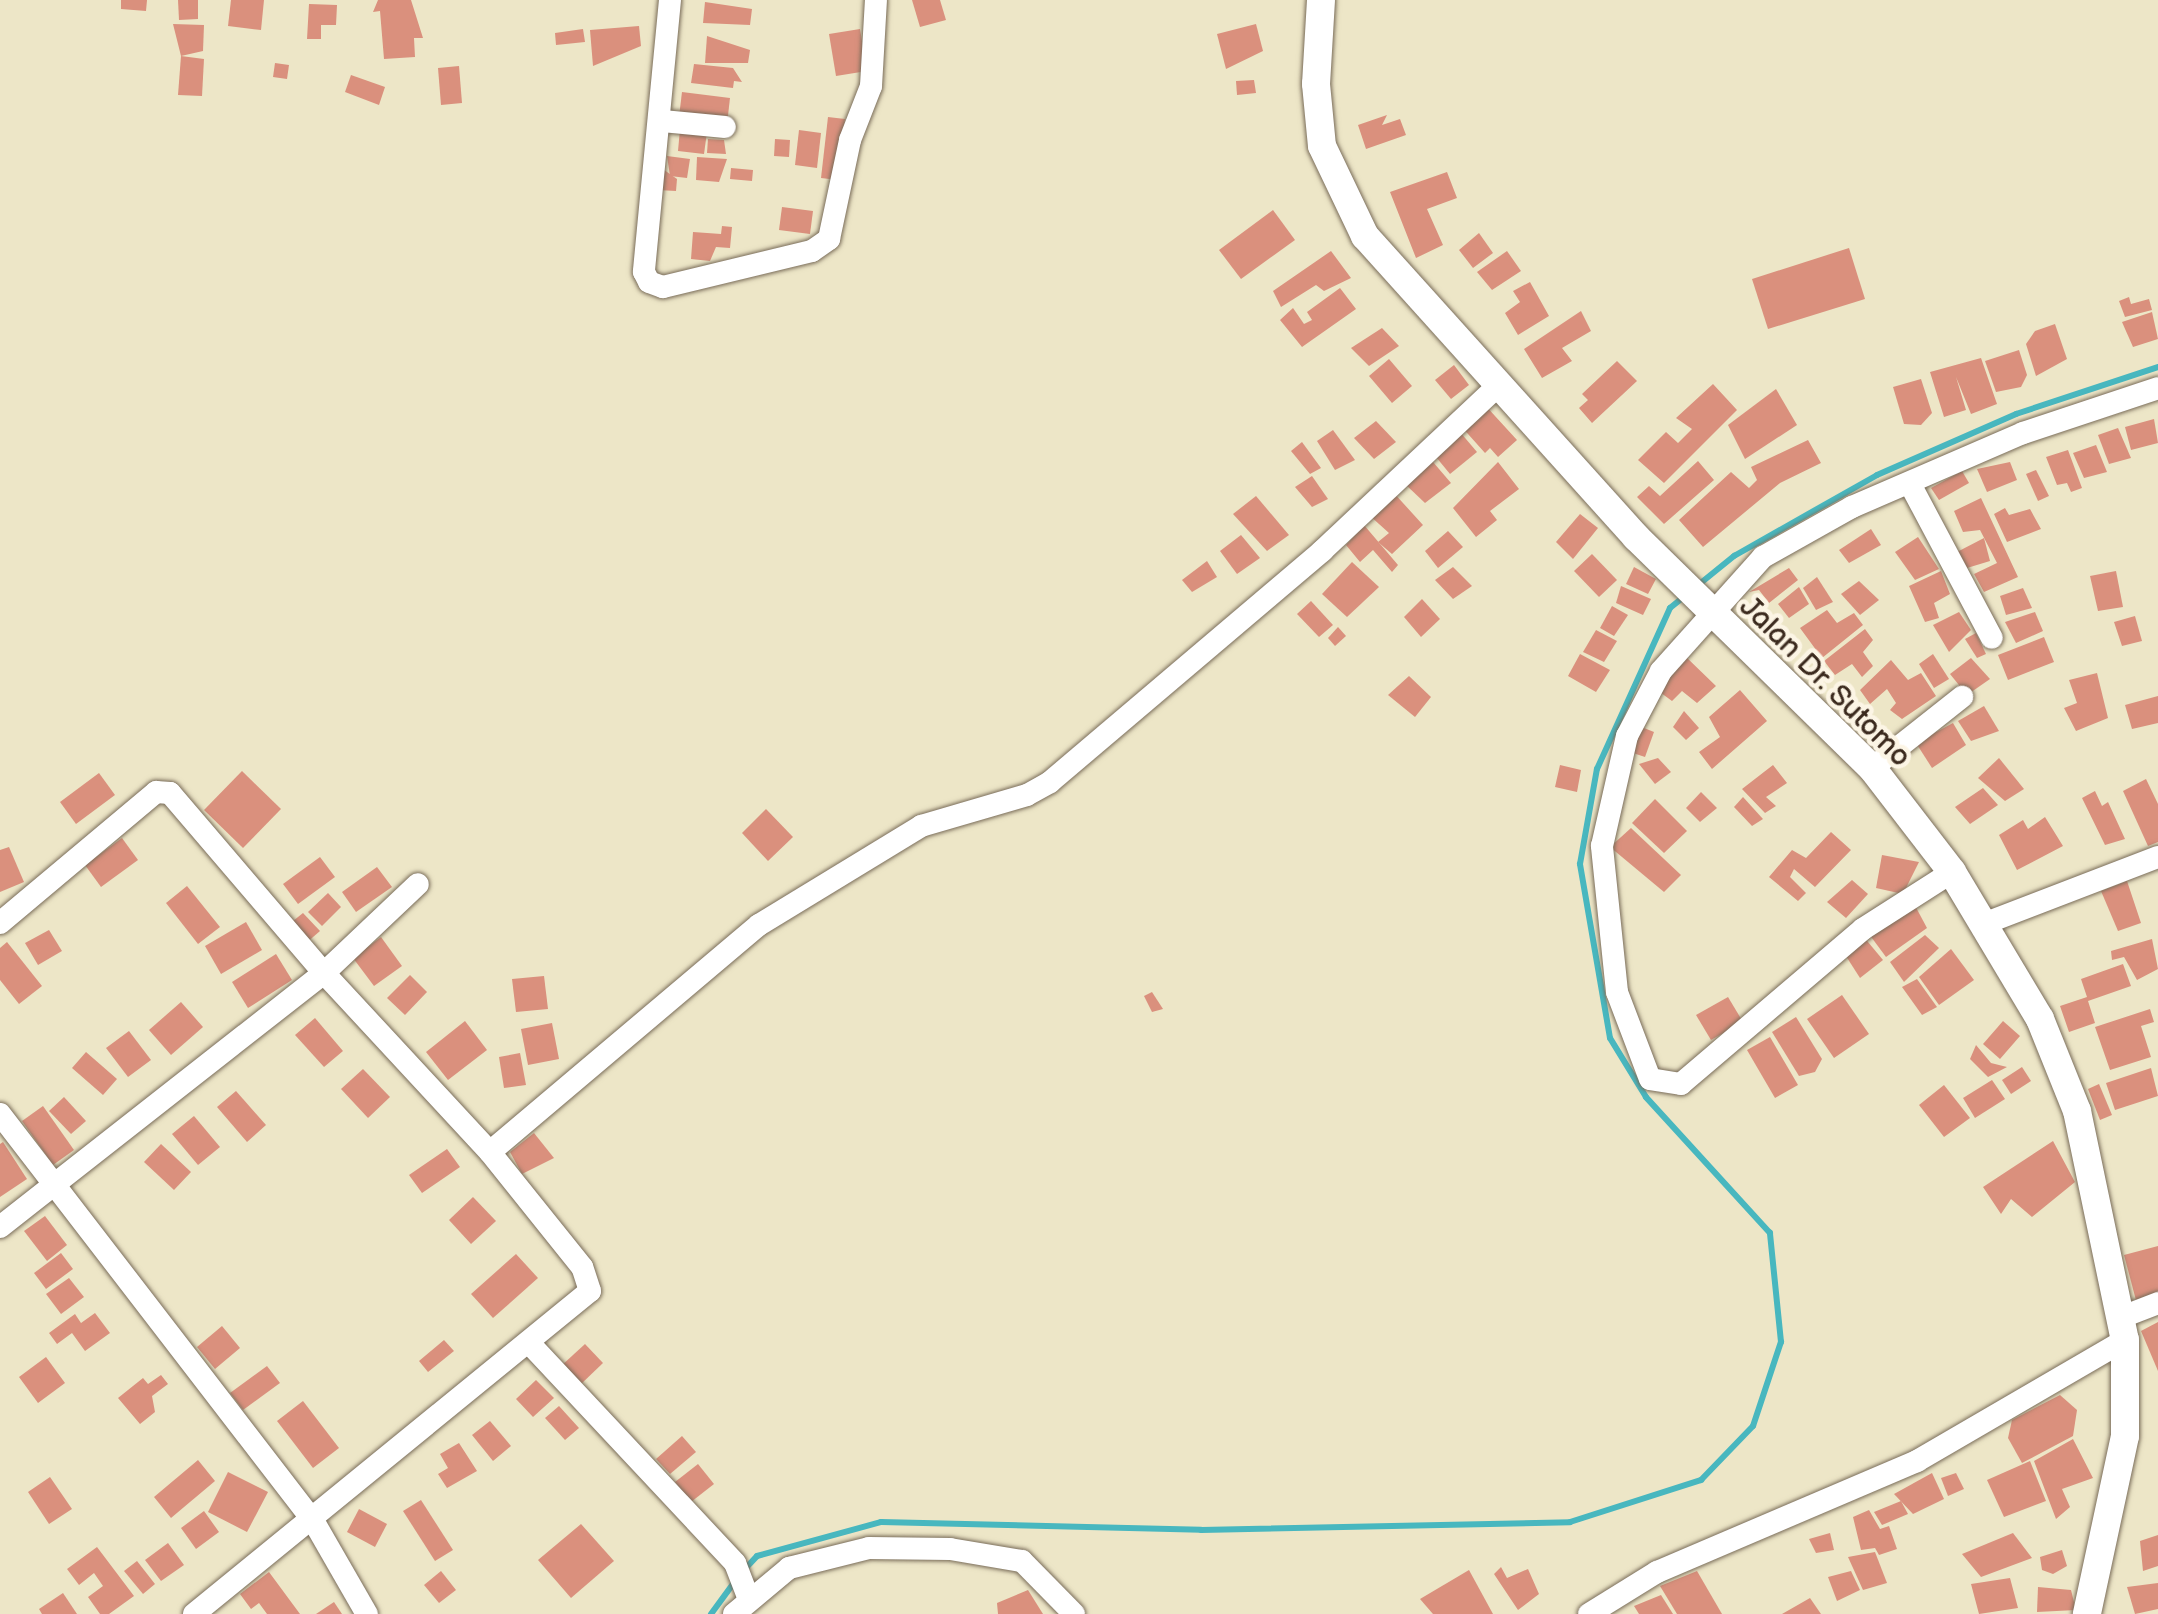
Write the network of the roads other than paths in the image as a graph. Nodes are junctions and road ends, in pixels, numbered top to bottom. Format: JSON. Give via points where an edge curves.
{"nodes":[{"id":1,"x":670,"y":0,"type":"edge"},
{"id":2,"x":876,"y":0,"type":"edge"},
{"id":3,"x":1321,"y":0,"type":"edge"},
{"id":4,"x":663,"y":121,"type":"junction"},
{"id":5,"x":725,"y":128,"type":"dead end"},
{"id":6,"x":1498,"y":386,"type":"junction"},
{"id":7,"x":2158,"y":388,"type":"edge"},
{"id":8,"x":1910,"y":484,"type":"junction"},
{"id":9,"x":1708,"y":611,"type":"junction"},
{"id":10,"x":1992,"y":638,"type":"dead end"},
{"id":11,"x":1962,"y":697,"type":"dead end"},
{"id":12,"x":1872,"y":768,"type":"junction"},
{"id":13,"x":2158,"y":858,"type":"edge"},
{"id":14,"x":1952,"y":872,"type":"junction"},
{"id":15,"x":418,"y":884,"type":"dead end"},
{"id":16,"x":0,"y":923,"type":"edge"},
{"id":17,"x":1986,"y":923,"type":"junction"},
{"id":18,"x":324,"y":973,"type":"junction"},
{"id":19,"x":0,"y":1114,"type":"edge"},
{"id":20,"x":490,"y":1152,"type":"junction"},
{"id":21,"x":52,"y":1186,"type":"junction"},
{"id":22,"x":0,"y":1227,"type":"edge"},
{"id":23,"x":2158,"y":1302,"type":"edge"},
{"id":24,"x":2123,"y":1329,"type":"junction"},
{"id":25,"x":530,"y":1345,"type":"junction"},
{"id":26,"x":314,"y":1522,"type":"junction"},
{"id":27,"x":742,"y":1599,"type":"edge"},
{"id":28,"x":1592,"y":1613,"type":"edge"},
{"id":29,"x":194,"y":1614,"type":"edge"},
{"id":30,"x":367,"y":1614,"type":"edge"},
{"id":31,"x":1074,"y":1614,"type":"edge"},
{"id":32,"x":2086,"y":1614,"type":"edge"}],
"edges":[{"from":1,"to":4,"type":"street"},
{"from":2,"to":4,"type":"street","via":[[871,86],[850,140],[836,228],[812,252],[679,287],[649,282],[647,231]]},
{"from":3,"to":6,"type":"street","name":"Jalan Dr. Sutomo","via":[[1316,84],[1322,146],[1340,194],[1392,274]]},
{"from":4,"to":5,"type":"street"},
{"from":6,"to":9,"type":"street","name":"Jalan Dr. Sutomo"},
{"from":6,"to":20,"type":"street","via":[[1322,551],[1050,782],[920,826],[759,925]]},
{"from":7,"to":8,"type":"street","via":[[2022,433]]},
{"from":8,"to":9,"type":"street","via":[[1852,507],[1763,558]]},
{"from":8,"to":10,"type":"street"},
{"from":9,"to":12,"type":"street","name":"Jalan Dr. Sutomo"},
{"from":9,"to":14,"type":"street","via":[[1662,671],[1627,736],[1602,846],[1617,992],[1650,1079],[1682,1084],[1863,929]]},
{"from":11,"to":12,"type":"street"},
{"from":12,"to":14,"type":"street","name":"Jalan Dr. Sutomo"},
{"from":13,"to":17,"type":"street"},
{"from":14,"to":17,"type":"street","name":"Jalan Dr. Sutomo"},
{"from":15,"to":18,"type":"street"},
{"from":16,"to":18,"type":"street","via":[[140,803],[156,792],[170,793]]},
{"from":17,"to":24,"type":"street","name":"Jalan Dr. Sutomo","via":[[2040,1018],[2078,1111]]},
{"from":18,"to":20,"type":"street"},
{"from":18,"to":21,"type":"street"},
{"from":19,"to":21,"type":"street"},
{"from":20,"to":25,"type":"street","via":[[588,1281],[581,1304]]},
{"from":21,"to":22,"type":"street"},
{"from":21,"to":26,"type":"street"},
{"from":23,"to":24,"type":"street"},
{"from":24,"to":28,"type":"street","via":[[1917,1461],[1657,1572]]},
{"from":24,"to":32,"type":"street","name":"Jalan Dr. Sutomo","via":[[2125,1436]]},
{"from":25,"to":26,"type":"street"},
{"from":25,"to":27,"type":"street","via":[[735,1563]]},
{"from":26,"to":29,"type":"street"},
{"from":26,"to":30,"type":"street"},
{"from":27,"to":31,"type":"street","via":[[789,1568],[835,1551],[950,1549],[1022,1561]]}]}
